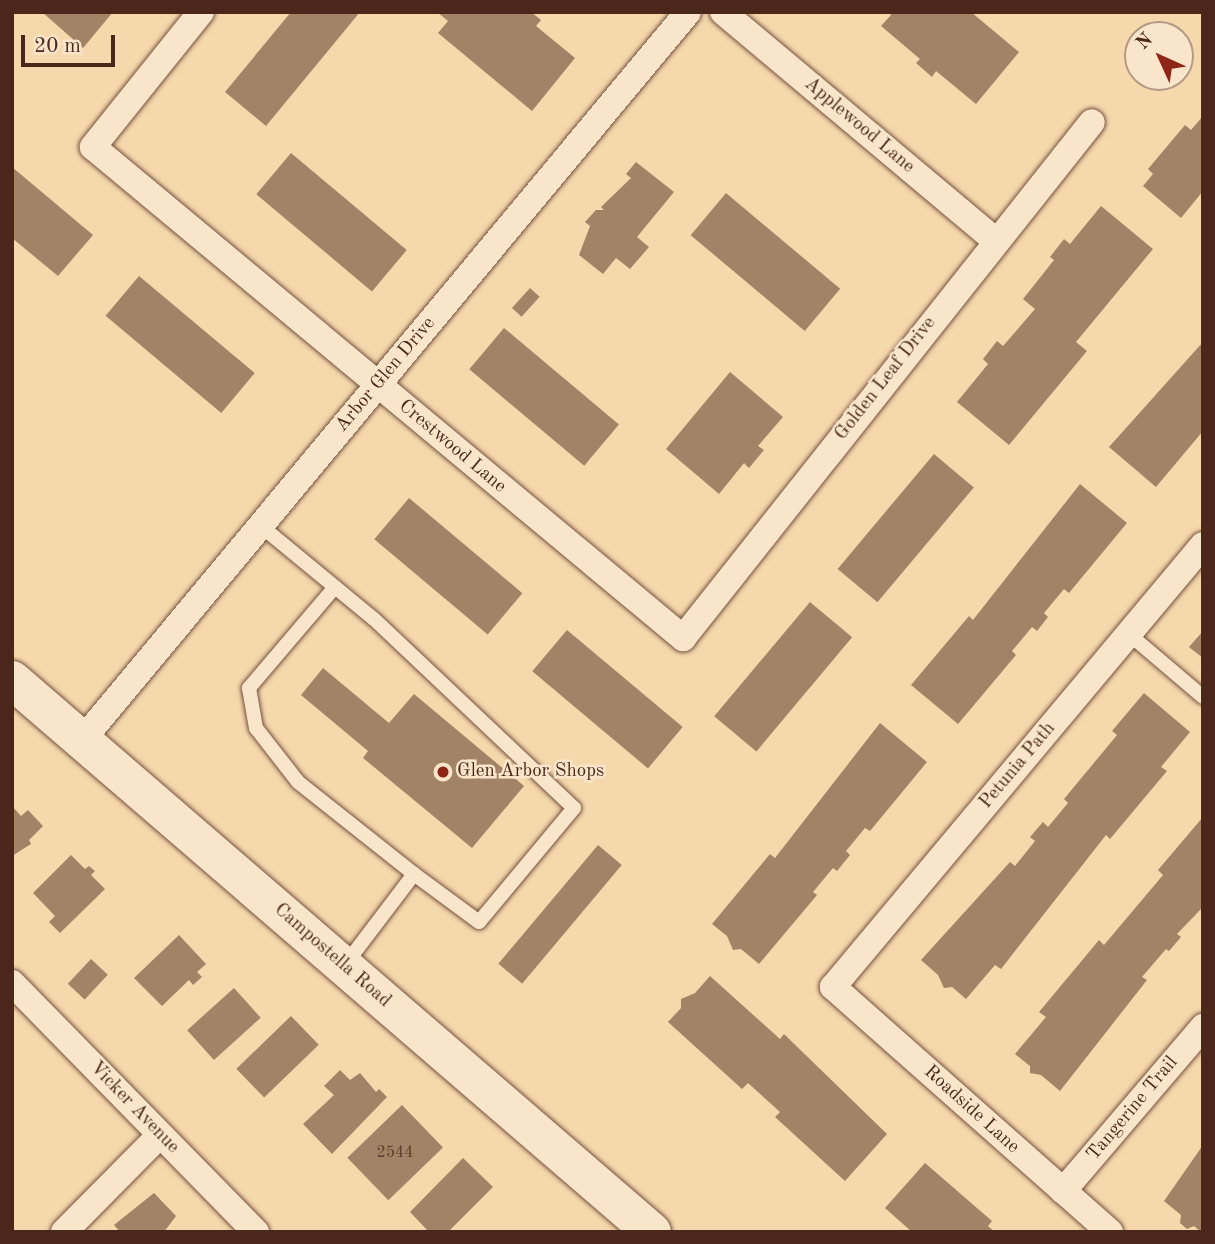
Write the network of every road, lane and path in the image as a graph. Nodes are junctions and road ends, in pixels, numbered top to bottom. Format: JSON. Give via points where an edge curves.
{"nodes":[{"id":1,"x":201,"y":12,"type":"edge"},
{"id":2,"x":688,"y":12,"type":"edge"},
{"id":3,"x":723,"y":12,"type":"edge"},
{"id":4,"x":1093,"y":122,"type":"dead end"},
{"id":5,"x":995,"y":240,"type":"junction"},
{"id":6,"x":378,"y":386,"type":"junction"},
{"id":7,"x":261,"y":526,"type":"junction"},
{"id":8,"x":1203,"y":545,"type":"edge"},
{"id":9,"x":335,"y":587,"type":"junction"},
{"id":10,"x":1129,"y":634,"type":"junction"},
{"id":11,"x":683,"y":638,"type":"joint"},
{"id":12,"x":12,"y":680,"type":"edge"},
{"id":13,"x":1203,"y":697,"type":"edge"},
{"id":14,"x":84,"y":738,"type":"junction"},
{"id":15,"x":414,"y":874,"type":"junction"},
{"id":16,"x":345,"y":967,"type":"junction"},
{"id":17,"x":12,"y":983,"type":"edge"},
{"id":18,"x":833,"y":987,"type":"joint"},
{"id":19,"x":1203,"y":1027,"type":"edge"},
{"id":20,"x":160,"y":1135,"type":"junction"},
{"id":21,"x":1063,"y":1191,"type":"junction"},
{"id":22,"x":64,"y":1232,"type":"edge"},
{"id":23,"x":256,"y":1232,"type":"edge"},
{"id":24,"x":652,"y":1232,"type":"edge"},
{"id":25,"x":1110,"y":1232,"type":"edge"}],
"edges":[{"from":1,"to":6,"type":"street","name":"Crestwood Lane","via":[[93,147]]},
{"from":2,"to":6,"type":"street","name":"Arbor Glen Drive"},
{"from":3,"to":5,"type":"street","name":"Applewood Lane"},
{"from":4,"to":5,"type":"street","name":"Golden Leaf Drive"},
{"from":5,"to":11,"type":"street","name":"Golden Leaf Drive"},
{"from":6,"to":7,"type":"street","name":"Arbor Glen Drive"},
{"from":6,"to":11,"type":"street","name":"Crestwood Lane"},
{"from":7,"to":9,"type":"lane"},
{"from":7,"to":14,"type":"street","name":"Arbor Glen Drive"},
{"from":8,"to":10,"type":"street","name":"Petunia Path"},
{"from":9,"to":15,"type":"lane","via":[[249,688],[256,728],[298,782]]},
{"from":9,"to":15,"type":"lane","via":[[574,808],[478,922]]},
{"from":10,"to":13,"type":"lane"},
{"from":10,"to":18,"type":"street","name":"Petunia Path"},
{"from":12,"to":14,"type":"main road","name":"Campostella Road"},
{"from":14,"to":16,"type":"main road","name":"Campostella Road"},
{"from":15,"to":16,"type":"lane"},
{"from":16,"to":24,"type":"main road","name":"Campostella Road"},
{"from":17,"to":20,"type":"street","name":"Vicker Avenue"},
{"from":18,"to":21,"type":"street","name":"Roadside Lane"},
{"from":19,"to":21,"type":"street","name":"Tangerine Trail"},
{"from":20,"to":22,"type":"street"},
{"from":20,"to":23,"type":"street","name":"Vicker Avenue"},
{"from":21,"to":25,"type":"street","name":"Roadside Lane"}]}
